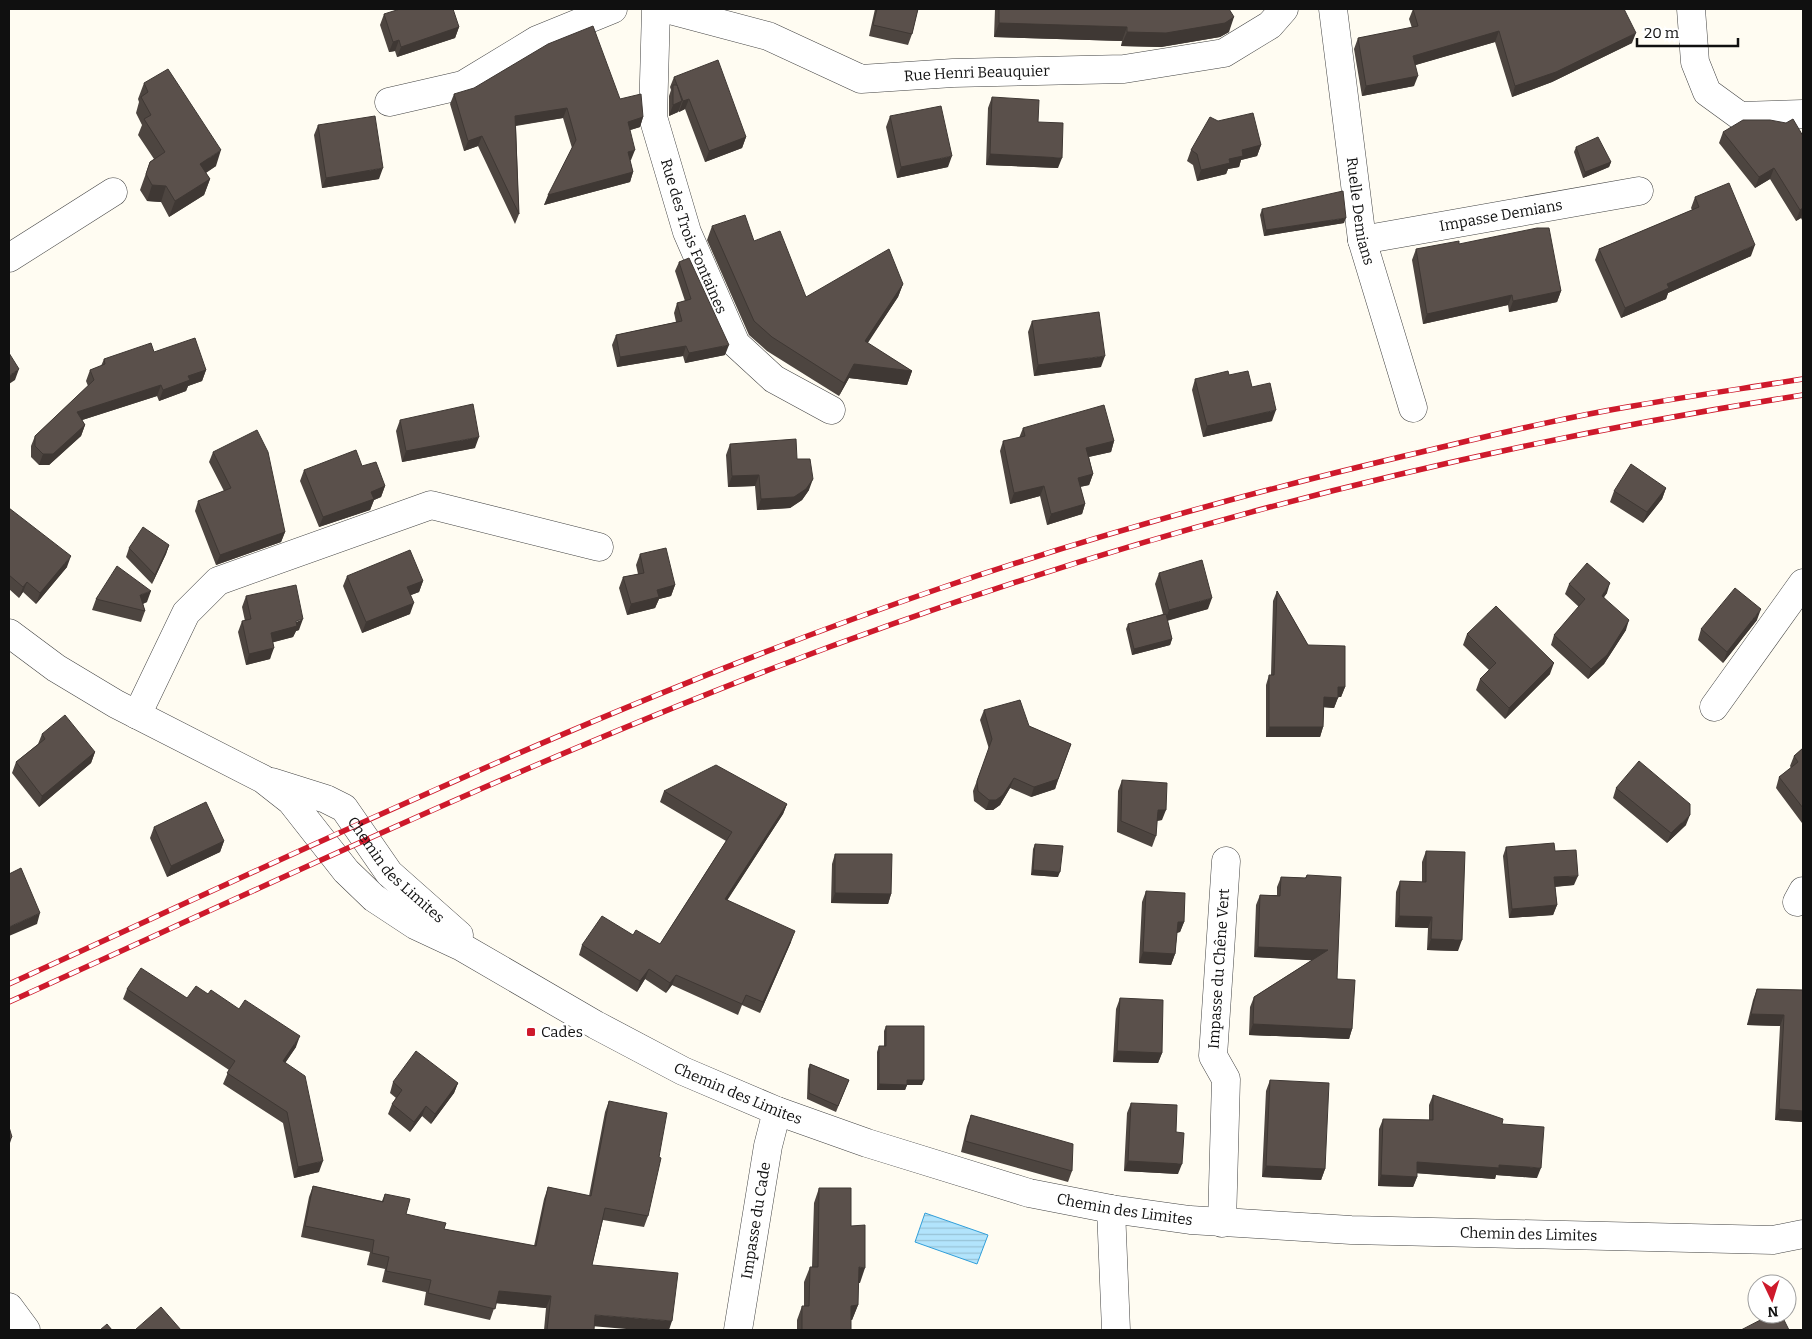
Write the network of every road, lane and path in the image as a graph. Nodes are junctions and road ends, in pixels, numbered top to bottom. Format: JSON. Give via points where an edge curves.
{"nodes":[{"id":1,"x":613,"y":9,"type":"edge"},
{"id":2,"x":656,"y":9,"type":"edge"},
{"id":3,"x":666,"y":9,"type":"edge"},
{"id":4,"x":1284,"y":9,"type":"edge"},
{"id":5,"x":1333,"y":9,"type":"edge"},
{"id":6,"x":1691,"y":9,"type":"edge"},
{"id":7,"x":389,"y":102,"type":"dead end"},
{"id":8,"x":1803,"y":114,"type":"edge"},
{"id":9,"x":1639,"y":191,"type":"dead end"},
{"id":10,"x":113,"y":192,"type":"dead end"},
{"id":11,"x":1362,"y":240,"type":"junction"},
{"id":12,"x":9,"y":258,"type":"edge"},
{"id":13,"x":1412,"y":408,"type":"dead end"},
{"id":14,"x":831,"y":410,"type":"dead end"},
{"id":15,"x":599,"y":547,"type":"dead end"},
{"id":16,"x":1803,"y":583,"type":"edge"},
{"id":17,"x":9,"y":633,"type":"edge"},
{"id":18,"x":1714,"y":707,"type":"dead end"},
{"id":19,"x":137,"y":715,"type":"junction"},
{"id":20,"x":262,"y":779,"type":"junction"},
{"id":21,"x":1226,"y":861,"type":"dead end"},
{"id":22,"x":494,"y":965,"type":"junction"},
{"id":23,"x":777,"y":1111,"type":"junction"},
{"id":24,"x":1111,"y":1209,"type":"junction"},
{"id":25,"x":1222,"y":1223,"type":"junction"},
{"id":26,"x":1800,"y":1242,"type":"edge"},
{"id":27,"x":9,"y":1307,"type":"edge"},
{"id":28,"x":26,"y":1330,"type":"edge"},
{"id":29,"x":738,"y":1330,"type":"edge"},
{"id":30,"x":1116,"y":1330,"type":"edge"}],
"edges":[{"from":1,"to":7,"type":"street","via":[[537,40],[463,85]]},
{"from":2,"to":14,"type":"street","name":"Rue des Trois Fontaines","via":[[653,117],[687,232],[736,344],[774,379]]},
{"from":3,"to":4,"type":"street","name":"Rue Henri Beauquier","via":[[768,36],[861,79],[953,73],[1124,69],[1224,53],[1270,25]]},
{"from":5,"to":11,"type":"street","name":"Ruelle Demians"},
{"from":6,"to":8,"type":"street","via":[[1696,62],[1707,92],[1740,116]]},
{"from":9,"to":11,"type":"street","name":"Impasse Demians"},
{"from":10,"to":12,"type":"street"},
{"from":11,"to":13,"type":"street","name":"Ruelle Demians"},
{"from":15,"to":19,"type":"street","via":[[431,505],[218,581],[186,613]]},
{"from":16,"to":18,"type":"street"},
{"from":17,"to":19,"type":"street","name":"Chemin des Limites","via":[[56,668]]},
{"from":19,"to":20,"type":"street","name":"Chemin des Limites"},
{"from":20,"to":22,"type":"street","name":"Chemin des Limites","via":[[291,801],[346,871],[374,898],[415,925]]},
{"from":20,"to":22,"type":"street","name":"Chemin des Limites","via":[[304,791],[344,808],[389,873]]},
{"from":21,"to":25,"type":"street","name":"Impasse du Chêne Vert","via":[[1213,1056],[1226,1079]]},
{"from":22,"to":23,"type":"street","name":"Chemin des Limites","via":[[682,1071]]},
{"from":23,"to":24,"type":"street","name":"Chemin des Limites","via":[[1029,1193]]},
{"from":23,"to":29,"type":"street","name":"Impasse du Cade","via":[[768,1146]]},
{"from":24,"to":25,"type":"street","name":"Chemin des Limites"},
{"from":24,"to":30,"type":"street"},
{"from":25,"to":26,"type":"street","name":"Chemin des Limites","via":[[1351,1230]]},
{"from":27,"to":28,"type":"street"}]}
